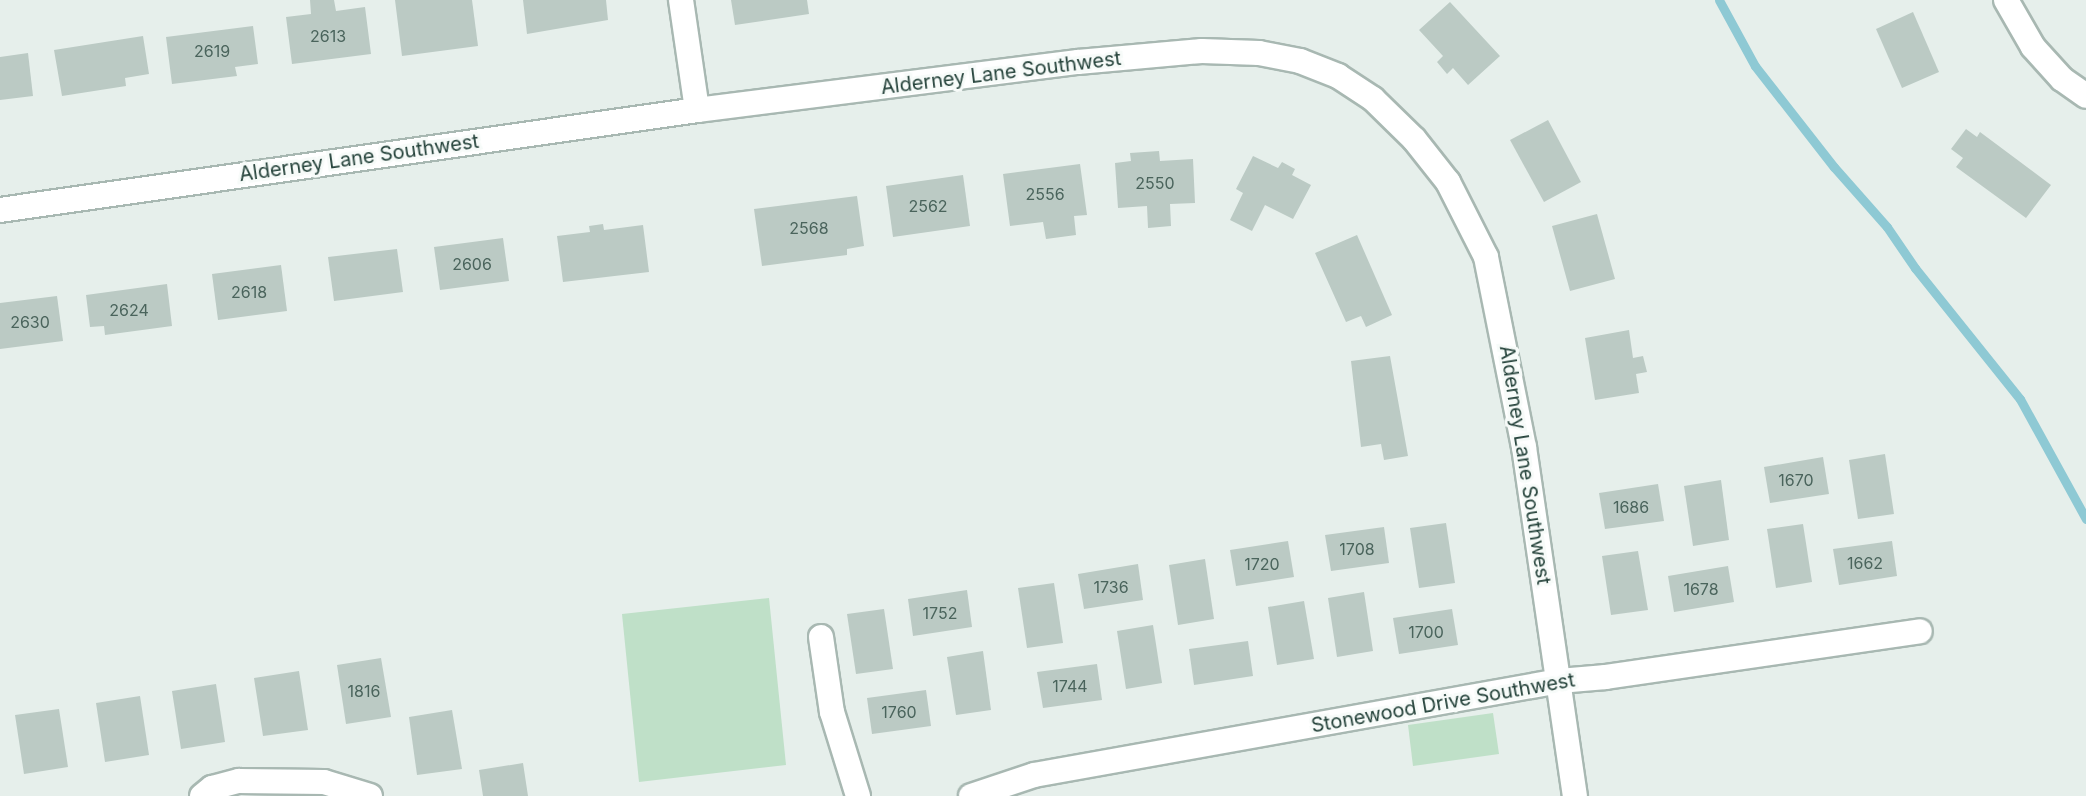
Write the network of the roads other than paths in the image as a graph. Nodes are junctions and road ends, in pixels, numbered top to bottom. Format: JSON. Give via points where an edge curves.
{"nodes":[{"id":1,"x":681,"y":0,"type":"edge"},
{"id":2,"x":2006,"y":0,"type":"edge"},
{"id":3,"x":2086,"y":96,"type":"edge"},
{"id":4,"x":697,"y":110,"type":"junction"},
{"id":5,"x":0,"y":210,"type":"edge"},
{"id":6,"x":1920,"y":631,"type":"dead end"},
{"id":7,"x":821,"y":637,"type":"dead end"},
{"id":8,"x":1559,"y":681,"type":"junction"},
{"id":9,"x":202,"y":796,"type":"edge"},
{"id":10,"x":370,"y":796,"type":"edge"},
{"id":11,"x":858,"y":796,"type":"edge"},
{"id":12,"x":971,"y":796,"type":"edge"},
{"id":13,"x":1575,"y":796,"type":"edge"}],
"edges":[{"from":1,"to":4,"type":"street"},
{"from":2,"to":3,"type":"street","via":[[2033,47]]},
{"from":4,"to":5,"type":"street","name":"Alderney Lane Southwest"},
{"from":4,"to":8,"type":"street","name":"Alderney Lane Southwest","via":[[1202,51],[1259,53],[1338,76],[1414,139],[1448,182],[1486,257],[1524,447]]},
{"from":6,"to":8,"type":"street","name":"Stonewood Drive Southwest"},
{"from":7,"to":11,"type":"street","via":[[832,712]]},
{"from":8,"to":12,"type":"street","name":"Stonewood Drive Southwest","via":[[1034,775]]},
{"from":8,"to":13,"type":"street","name":"Alderney Lane Southwest"},
{"from":9,"to":10,"type":"street","via":[[239,781],[324,782]]}]}
